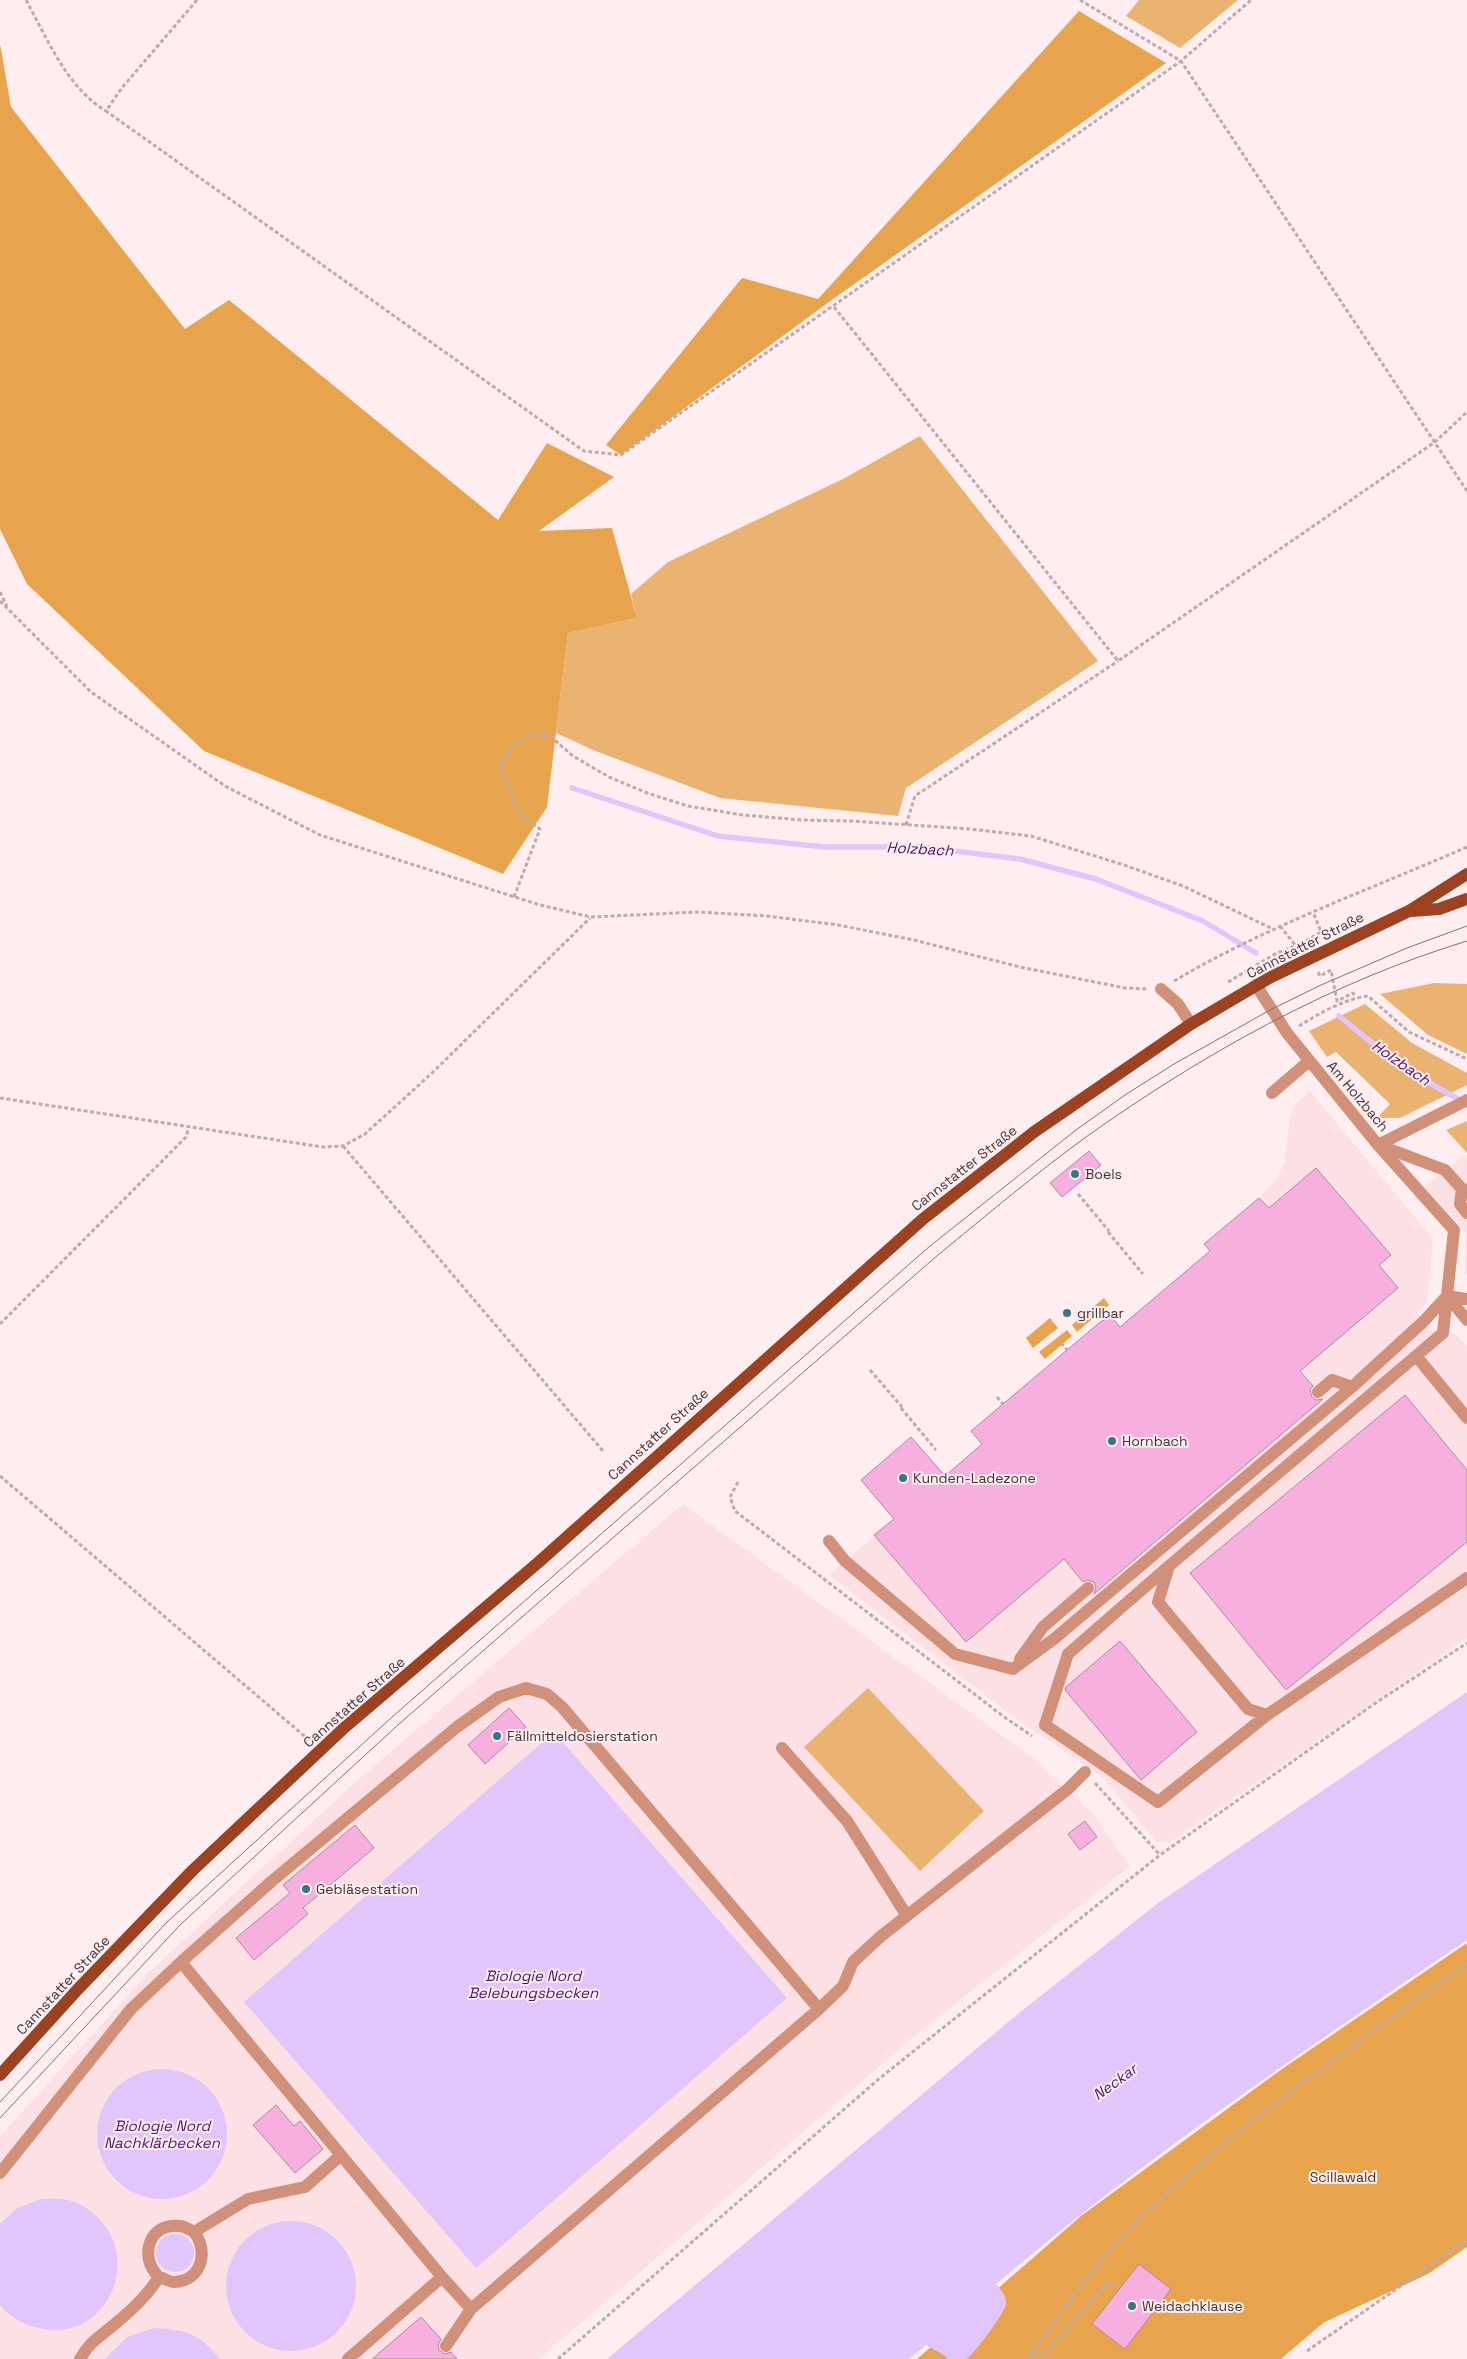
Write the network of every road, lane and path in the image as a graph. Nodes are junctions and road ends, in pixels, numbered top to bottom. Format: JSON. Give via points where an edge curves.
{"nodes":[{"id":1,"x":26,"y":0,"type":"edge"},
{"id":2,"x":197,"y":0,"type":"edge"},
{"id":3,"x":1080,"y":0,"type":"edge"},
{"id":4,"x":1251,"y":0,"type":"edge"},
{"id":5,"x":1181,"y":61,"type":"junction"},
{"id":6,"x":106,"y":111,"type":"junction"},
{"id":7,"x":834,"y":307,"type":"junction"},
{"id":8,"x":1467,"y":412,"type":"edge"},
{"id":9,"x":1435,"y":442,"type":"junction"},
{"id":10,"x":1467,"y":492,"type":"edge"},
{"id":11,"x":0,"y":592,"type":"edge"},
{"id":12,"x":0,"y":601,"type":"edge"},
{"id":13,"x":7,"y":606,"type":"junction"},
{"id":14,"x":1118,"y":660,"type":"junction"},
{"id":15,"x":906,"y":825,"type":"junction"},
{"id":16,"x":1467,"y":846,"type":"edge"},
{"id":17,"x":1467,"y":874,"type":"edge"},
{"id":18,"x":514,"y":897,"type":"junction"},
{"id":19,"x":1467,"y":899,"type":"edge"},
{"id":20,"x":1409,"y":911,"type":"junction"},
{"id":21,"x":1312,"y":912,"type":"junction"},
{"id":22,"x":591,"y":917,"type":"junction"},
{"id":23,"x":1280,"y":926,"type":"junction"},
{"id":24,"x":1272,"y":930,"type":"junction"},
{"id":25,"x":1304,"y":942,"type":"junction"},
{"id":26,"x":1310,"y":956,"type":"junction"},
{"id":27,"x":1256,"y":986,"type":"junction"},
{"id":28,"x":1161,"y":989,"type":"junction"},
{"id":29,"x":1355,"y":997,"type":"junction"},
{"id":30,"x":1191,"y":1024,"type":"junction"},
{"id":31,"x":1287,"y":1033,"type":"junction"},
{"id":32,"x":1467,"y":1059,"type":"edge"},
{"id":33,"x":1310,"y":1061,"type":"junction"},
{"id":34,"x":1272,"y":1093,"type":"dead end"},
{"id":35,"x":0,"y":1098,"type":"edge"},
{"id":36,"x":1467,"y":1100,"type":"edge"},
{"id":37,"x":189,"y":1127,"type":"junction"},
{"id":38,"x":1378,"y":1145,"type":"junction"},
{"id":39,"x":343,"y":1146,"type":"junction"},
{"id":40,"x":1464,"y":1190,"type":"edge"},
{"id":41,"x":1078,"y":1194,"type":"dead end"},
{"id":42,"x":1467,"y":1212,"type":"edge"},
{"id":43,"x":1143,"y":1274,"type":"dead end"},
{"id":44,"x":1447,"y":1296,"type":"junction"},
{"id":45,"x":1467,"y":1299,"type":"edge"},
{"id":46,"x":1467,"y":1320,"type":"edge"},
{"id":47,"x":0,"y":1324,"type":"edge"},
{"id":48,"x":1061,"y":1343,"type":"dead end"},
{"id":49,"x":1067,"y":1350,"type":"dead end"},
{"id":50,"x":1417,"y":1357,"type":"junction"},
{"id":51,"x":870,"y":1370,"type":"dead end"},
{"id":52,"x":1352,"y":1387,"type":"junction"},
{"id":53,"x":1318,"y":1392,"type":"dead end"},
{"id":54,"x":998,"y":1397,"type":"dead end"},
{"id":55,"x":1003,"y":1404,"type":"dead end"},
{"id":56,"x":1467,"y":1418,"type":"edge"},
{"id":57,"x":603,"y":1450,"type":"dead end"},
{"id":58,"x":936,"y":1450,"type":"dead end"},
{"id":59,"x":0,"y":1476,"type":"edge"},
{"id":60,"x":738,"y":1482,"type":"dead end"},
{"id":61,"x":828,"y":1541,"type":"dead end"},
{"id":62,"x":1169,"y":1566,"type":"junction"},
{"id":63,"x":1467,"y":1578,"type":"edge"},
{"id":64,"x":1088,"y":1588,"type":"dead end"},
{"id":65,"x":1467,"y":1643,"type":"edge"},
{"id":66,"x":1013,"y":1669,"type":"junction"},
{"id":67,"x":1267,"y":1715,"type":"junction"},
{"id":68,"x":1036,"y":1738,"type":"dead end"},
{"id":69,"x":782,"y":1748,"type":"dead end"},
{"id":70,"x":321,"y":1750,"type":"junction"},
{"id":71,"x":1085,"y":1772,"type":"joint"},
{"id":72,"x":1160,"y":1855,"type":"junction"},
{"id":73,"x":907,"y":1916,"type":"junction"},
{"id":74,"x":181,"y":1962,"type":"junction"},
{"id":75,"x":1467,"y":1964,"type":"edge"},
{"id":76,"x":819,"y":2009,"type":"junction"},
{"id":77,"x":0,"y":2075,"type":"edge"},
{"id":78,"x":341,"y":2155,"type":"junction"},
{"id":79,"x":0,"y":2174,"type":"edge"},
{"id":80,"x":194,"y":2232,"type":"junction"},
{"id":81,"x":1467,"y":2240,"type":"edge"},
{"id":82,"x":159,"y":2277,"type":"junction"},
{"id":83,"x":442,"y":2277,"type":"junction"},
{"id":84,"x":1114,"y":2288,"type":"dead end"},
{"id":85,"x":472,"y":2309,"type":"junction"},
{"id":86,"x":446,"y":2346,"type":"dead end"},
{"id":87,"x":1307,"y":2350,"type":"dead end"},
{"id":88,"x":1032,"y":2352,"type":"junction"},
{"id":89,"x":80,"y":2359,"type":"edge"},
{"id":90,"x":348,"y":2359,"type":"edge"},
{"id":91,"x":558,"y":2359,"type":"edge"},
{"id":92,"x":1027,"y":2359,"type":"edge"}],
"edges":[{"from":1,"to":6,"type":"path","via":[[76,84],[90,102]]},
{"from":2,"to":6,"type":"path","via":[[120,89]]},
{"from":3,"to":5,"type":"path"},
{"from":4,"to":5,"type":"path"},
{"from":5,"to":7,"type":"path"},
{"from":5,"to":9,"type":"path"},
{"from":6,"to":7,"type":"path","via":[[584,451],[621,455]]},
{"from":7,"to":14,"type":"path"},
{"from":8,"to":9,"type":"path"},
{"from":9,"to":10,"type":"path"},
{"from":9,"to":14,"type":"path"},
{"from":11,"to":13,"type":"path"},
{"from":12,"to":13,"type":"path"},
{"from":13,"to":18,"type":"path","via":[[91,692],[225,786],[320,835]]},
{"from":14,"to":15,"type":"path","via":[[915,796]]},
{"from":15,"to":18,"type":"path","via":[[743,815],[688,806],[646,794],[610,777],[573,756],[550,736],[531,735],[511,747],[500,767],[521,816],[540,829]]},
{"from":15,"to":24,"type":"path","via":[[1031,836],[1183,886]]},
{"from":16,"to":21,"type":"path"},
{"from":17,"to":20,"type":"main road","name":"Cannstatter Straße"},
{"from":18,"to":22,"type":"path"},
{"from":19,"to":20,"type":"main road","name":"Cannstatter Straße","via":[[1439,909]]},
{"from":20,"to":26,"type":"main road","name":"Cannstatter Straße"},
{"from":21,"to":23,"type":"path"},
{"from":21,"to":25,"type":"path","via":[[1321,932]]},
{"from":22,"to":28,"type":"path","via":[[698,912],[767,916],[838,925],[914,940],[1020,967],[1125,988]]},
{"from":22,"to":39,"type":"path","via":[[432,1073],[365,1134]]},
{"from":23,"to":24,"type":"path"},
{"from":23,"to":25,"type":"path","via":[[1296,946]]},
{"from":24,"to":28,"type":"path","via":[[1221,954]]},
{"from":25,"to":26,"type":"path"},
{"from":26,"to":27,"type":"main road","name":"Cannstatter Straße"},
{"from":26,"to":29,"type":"path","via":[[1320,976],[1331,970],[1336,1001],[1353,993]]},
{"from":27,"to":30,"type":"main road","name":"Cannstatter Straße"},
{"from":27,"to":31,"type":"lane","name":"Am Holzbach"},
{"from":28,"to":30,"type":"lane","via":[[1178,1004]]},
{"from":29,"to":31,"type":"path","via":[[1317,1014]]},
{"from":29,"to":32,"type":"path","via":[[1368,996],[1409,1032]]},
{"from":30,"to":70,"type":"main road","name":"Cannstatter Straße","via":[[1034,1132],[923,1219],[540,1561]]},
{"from":31,"to":33,"type":"lane","name":"Am Holzbach"},
{"from":33,"to":34,"type":"lane"},
{"from":33,"to":38,"type":"lane","name":"Am Holzbach"},
{"from":35,"to":37,"type":"path"},
{"from":36,"to":38,"type":"lane","name":"Am Holzbach"},
{"from":37,"to":39,"type":"path","via":[[323,1147]]},
{"from":37,"to":47,"type":"path","via":[[186,1137]]},
{"from":38,"to":40,"type":"lane","via":[[1445,1170]]},
{"from":38,"to":44,"type":"lane","via":[[1454,1230]]},
{"from":39,"to":57,"type":"path"},
{"from":40,"to":42,"type":"lane","via":[[1460,1204]]},
{"from":41,"to":43,"type":"path"},
{"from":44,"to":45,"type":"lane"},
{"from":44,"to":46,"type":"lane"},
{"from":44,"to":50,"type":"lane","via":[[1443,1333]]},
{"from":44,"to":52,"type":"lane"},
{"from":48,"to":49,"type":"path"},
{"from":50,"to":56,"type":"lane"},
{"from":50,"to":62,"type":"lane"},
{"from":51,"to":58,"type":"path"},
{"from":52,"to":53,"type":"lane","via":[[1332,1380]]},
{"from":52,"to":66,"type":"lane","via":[[1054,1639]]},
{"from":54,"to":55,"type":"path"},
{"from":59,"to":70,"type":"path"},
{"from":60,"to":68,"type":"path","via":[[730,1497],[736,1511]]},
{"from":61,"to":66,"type":"lane","via":[[845,1561],[955,1654]]},
{"from":62,"to":67,"type":"lane","via":[[1158,1602],[1248,1709]]},
{"from":62,"to":67,"type":"lane","via":[[1068,1654],[1045,1725],[1158,1802]]},
{"from":63,"to":67,"type":"lane"},
{"from":64,"to":66,"type":"lane","via":[[1042,1627]]},
{"from":65,"to":72,"type":"path","via":[[1374,1704]]},
{"from":69,"to":73,"type":"lane","via":[[847,1822]]},
{"from":70,"to":77,"type":"main road","name":"Cannstatter Straße","via":[[193,1870]]},
{"from":71,"to":72,"type":"path"},
{"from":71,"to":73,"type":"lane","via":[[1068,1789]]},
{"from":72,"to":91,"type":"path","via":[[880,2078]]},
{"from":73,"to":76,"type":"lane","via":[[853,1962],[843,1986]]},
{"from":74,"to":76,"type":"lane","via":[[272,1881],[457,1727],[499,1697],[526,1688],[547,1694],[562,1708]]},
{"from":74,"to":78,"type":"lane"},
{"from":74,"to":79,"type":"lane","via":[[131,2009]]},
{"from":75,"to":88,"type":"path","via":[[1271,2106],[1148,2210],[1107,2256]]},
{"from":76,"to":85,"type":"lane"},
{"from":78,"to":80,"type":"lane","via":[[305,2187],[248,2199]]},
{"from":78,"to":83,"type":"lane"},
{"from":80,"to":82,"type":"lane","via":[[200,2240],[204,2257],[198,2271],[187,2279],[173,2282]]},
{"from":80,"to":82,"type":"lane","via":[[180,2226],[164,2227],[152,2236],[147,2258]]},
{"from":81,"to":87,"type":"path"},
{"from":82,"to":89,"type":"lane","via":[[137,2304],[88,2345]]},
{"from":83,"to":85,"type":"lane"},
{"from":83,"to":90,"type":"lane"},
{"from":84,"to":88,"type":"path","via":[[1107,2282],[1046,2352],[1042,2355]]},
{"from":85,"to":86,"type":"lane"},
{"from":88,"to":92,"type":"path"}]}
